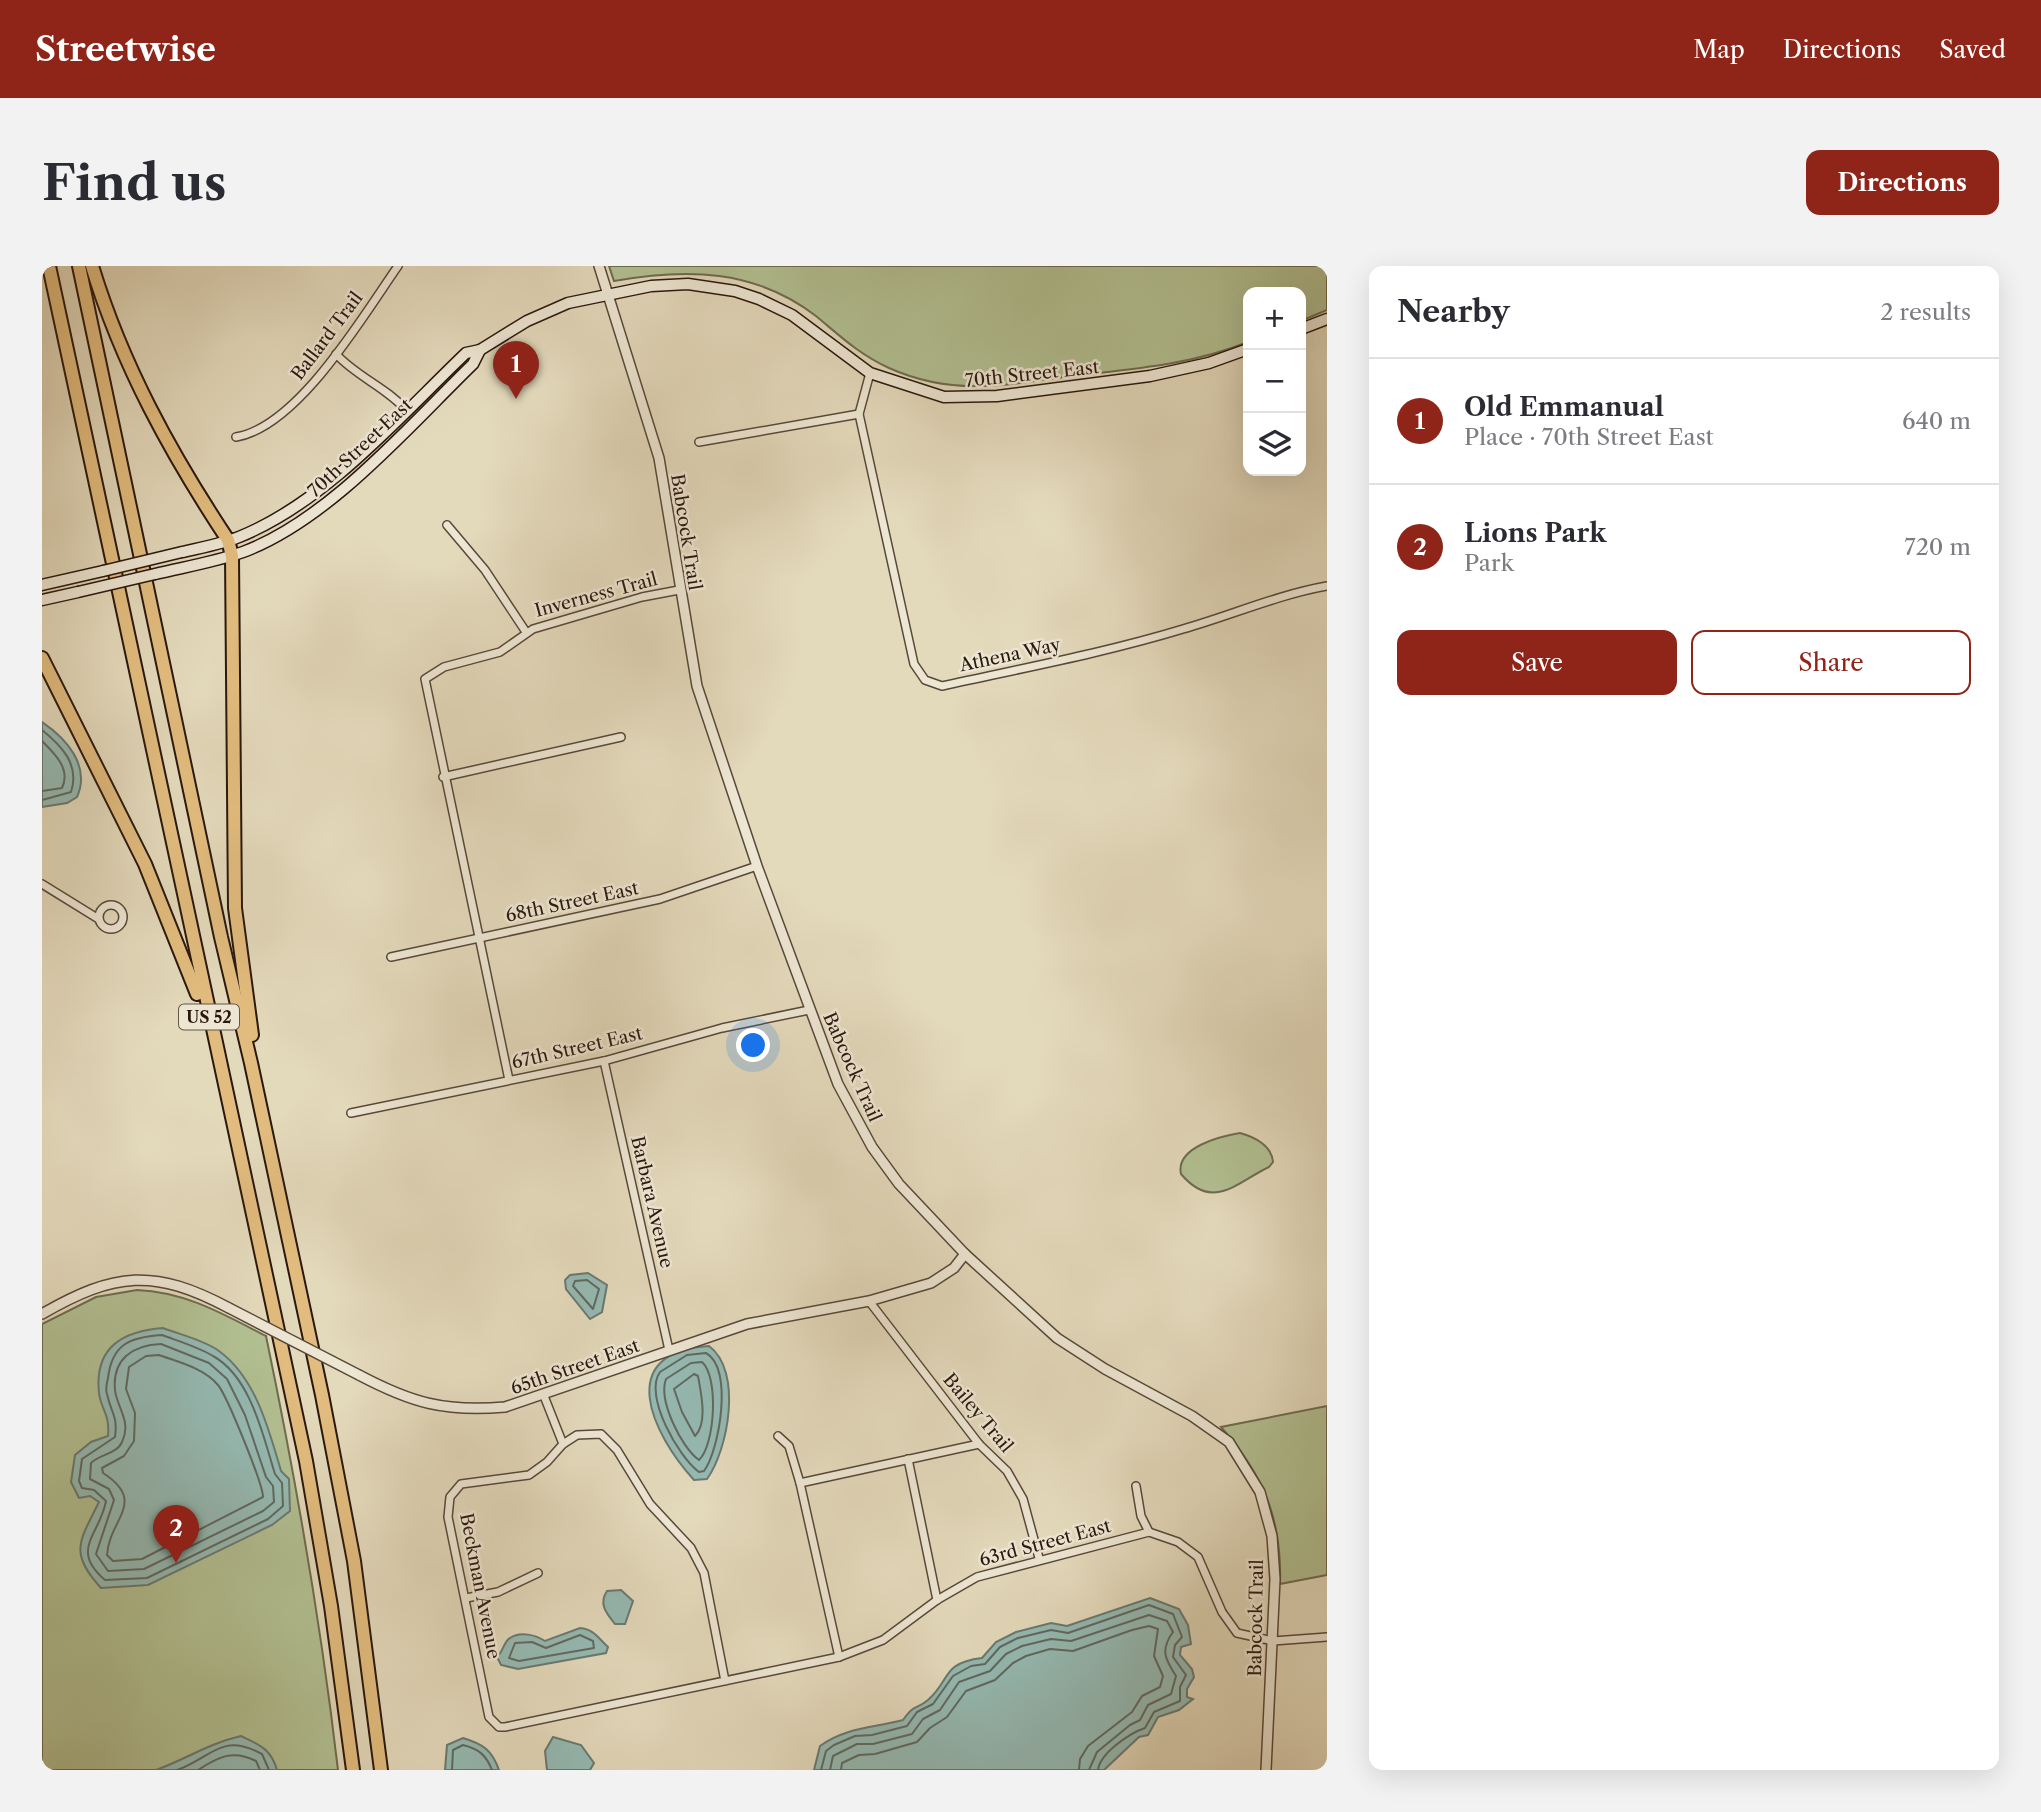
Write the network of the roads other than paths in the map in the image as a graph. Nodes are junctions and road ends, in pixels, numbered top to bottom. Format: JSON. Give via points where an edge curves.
{"nodes":[{"id":1,"x":49,"y":266,"type":"edge"},
{"id":2,"x":79,"y":266,"type":"edge"},
{"id":3,"x":92,"y":266,"type":"edge"},
{"id":4,"x":398,"y":266,"type":"edge"},
{"id":5,"x":599,"y":266,"type":"edge"},
{"id":6,"x":608,"y":294,"type":"junction"},
{"id":7,"x":1327,"y":319,"type":"edge"},
{"id":8,"x":1306,"y":327,"type":"edge"},
{"id":9,"x":480,"y":350,"type":"junction"},
{"id":10,"x":1245,"y":350,"type":"edge"},
{"id":11,"x":336,"y":354,"type":"junction"},
{"id":12,"x":870,"y":373,"type":"junction"},
{"id":13,"x":406,"y":410,"type":"junction"},
{"id":14,"x":859,"y":414,"type":"junction"},
{"id":15,"x":236,"y":437,"type":"dead end"},
{"id":16,"x":699,"y":442,"type":"dead end"},
{"id":17,"x":447,"y":525,"type":"dead end"},
{"id":18,"x":228,"y":540,"type":"junction"},
{"id":19,"x":232,"y":556,"type":"junction"},
{"id":20,"x":42,"y":585,"type":"edge"},
{"id":21,"x":1327,"y":586,"type":"edge"},
{"id":22,"x":679,"y":590,"type":"junction"},
{"id":23,"x":42,"y":600,"type":"edge"},
{"id":24,"x":526,"y":632,"type":"junction"},
{"id":25,"x":42,"y":658,"type":"edge"},
{"id":26,"x":621,"y":737,"type":"dead end"},
{"id":27,"x":443,"y":777,"type":"junction"},
{"id":28,"x":757,"y":866,"type":"junction"},
{"id":29,"x":42,"y":884,"type":"edge"},
{"id":30,"x":97,"y":918,"type":"dead end"},
{"id":31,"x":478,"y":938,"type":"junction"},
{"id":32,"x":391,"y":957,"type":"dead end"},
{"id":33,"x":809,"y":1010,"type":"junction"},
{"id":34,"x":214,"y":1042,"type":"junction"},
{"id":35,"x":604,"y":1061,"type":"junction"},
{"id":36,"x":251,"y":1063,"type":"junction"},
{"id":37,"x":509,"y":1080,"type":"junction"},
{"id":38,"x":351,"y":1113,"type":"dead end"},
{"id":39,"x":965,"y":1254,"type":"junction"},
{"id":40,"x":869,"y":1301,"type":"junction"},
{"id":41,"x":42,"y":1314,"type":"edge"},
{"id":42,"x":669,"y":1350,"type":"junction"},
{"id":43,"x":544,"y":1396,"type":"junction"},
{"id":44,"x":778,"y":1436,"type":"dead end"},
{"id":45,"x":562,"y":1444,"type":"junction"},
{"id":46,"x":979,"y":1444,"type":"junction"},
{"id":47,"x":908,"y":1459,"type":"junction"},
{"id":48,"x":800,"y":1483,"type":"junction"},
{"id":49,"x":1136,"y":1486,"type":"dead end"},
{"id":50,"x":1149,"y":1532,"type":"junction"},
{"id":51,"x":1039,"y":1558,"type":"junction"},
{"id":52,"x":538,"y":1573,"type":"dead end"},
{"id":53,"x":466,"y":1598,"type":"junction"},
{"id":54,"x":937,"y":1601,"type":"junction"},
{"id":55,"x":1327,"y":1637,"type":"edge"},
{"id":56,"x":1273,"y":1641,"type":"junction"},
{"id":57,"x":839,"y":1657,"type":"junction"},
{"id":58,"x":725,"y":1681,"type":"junction"},
{"id":59,"x":494,"y":1725,"type":"joint"},
{"id":60,"x":353,"y":1770,"type":"edge"},
{"id":61,"x":381,"y":1770,"type":"edge"},
{"id":62,"x":1266,"y":1770,"type":"edge"}],
"edges":[{"from":1,"to":34,"type":"highway","number":"US 52"},
{"from":2,"to":36,"type":"highway","number":"US 52"},
{"from":3,"to":18,"type":"highway","via":[[117,338],[164,438]]},
{"from":4,"to":11,"type":"street","name":"Ballard Trail"},
{"from":5,"to":6,"type":"street","name":"Babcock Trail"},
{"from":6,"to":9,"type":"main road","name":"70th Street East","via":[[568,303]]},
{"from":6,"to":12,"type":"main road","name":"70th Street East","via":[[688,284],[749,295],[792,315]]},
{"from":6,"to":22,"type":"street","name":"Babcock Trail","via":[[659,458]]},
{"from":7,"to":8,"type":"main road"},
{"from":9,"to":13,"type":"main road","name":"70th Street East","via":[[466,353]]},
{"from":9,"to":19,"type":"main road","name":"70th Street East","via":[[473,364],[351,483],[282,533]]},
{"from":10,"to":12,"type":"main road","name":"70th Street East","via":[[1150,376],[970,398],[915,390]]},
{"from":11,"to":13,"type":"street"},
{"from":11,"to":15,"type":"street","name":"Ballard Trail","via":[[308,390],[260,429]]},
{"from":12,"to":14,"type":"street","name":"Athena Way"},
{"from":13,"to":18,"type":"main road","name":"70th Street East","via":[[313,494],[268,523]]},
{"from":14,"to":16,"type":"street"},
{"from":14,"to":21,"type":"street","name":"Athena Way","via":[[914,664],[925,680],[942,686],[1062,660]]},
{"from":17,"to":24,"type":"street","via":[[485,570]]},
{"from":18,"to":19,"type":"highway"},
{"from":18,"to":20,"type":"main road","name":"70th Street East","bridge":true},
{"from":19,"to":23,"type":"main road","name":"70th Street East","bridge":true},
{"from":19,"to":36,"type":"highway","via":[[235,908],[254,1045]]},
{"from":22,"to":24,"type":"street","name":"Inverness Trail"},
{"from":22,"to":28,"type":"street","name":"Babcock Trail","via":[[697,686]]},
{"from":24,"to":27,"type":"street","name":"Inverness Trail","via":[[500,652],[444,667],[425,679]]},
{"from":25,"to":34,"type":"highway","via":[[145,864]]},
{"from":26,"to":27,"type":"street"},
{"from":27,"to":31,"type":"street"},
{"from":28,"to":31,"type":"street","name":"68th Street East","via":[[660,899]]},
{"from":28,"to":33,"type":"street","name":"Babcock Trail"},
{"from":29,"to":30,"type":"street"},
{"from":31,"to":32,"type":"street","name":"68th Street East"},
{"from":31,"to":37,"type":"street"},
{"from":33,"to":35,"type":"street","name":"67th Street East","via":[[722,1028]]},
{"from":33,"to":39,"type":"street","name":"Babcock Trail","via":[[849,1109],[872,1147],[899,1184]]},
{"from":34,"to":60,"type":"highway","number":"US 52","via":[[306,1461]]},
{"from":35,"to":37,"type":"street","name":"67th Street East"},
{"from":35,"to":42,"type":"street","name":"Barbara Avenue"},
{"from":36,"to":61,"type":"highway","number":"US 52","via":[[339,1479]]},
{"from":37,"to":38,"type":"street","name":"67th Street East"},
{"from":39,"to":40,"type":"street","name":"65th Street East","via":[[954,1268],[931,1283]]},
{"from":39,"to":56,"type":"street","name":"Babcock Trail","via":[[1057,1338],[1192,1416],[1228,1442],[1260,1492],[1272,1536]]},
{"from":40,"to":42,"type":"street","name":"65th Street East","via":[[747,1324]]},
{"from":40,"to":46,"type":"street","name":"Bailey Trail"},
{"from":41,"to":43,"type":"street","name":"65th Street East","bridge":true,"via":[[105,1284],[148,1279],[196,1290],[401,1397],[431,1406],[467,1410],[505,1407]]},
{"from":42,"to":43,"type":"street","name":"65th Street East"},
{"from":43,"to":45,"type":"street"},
{"from":44,"to":48,"type":"street","via":[[789,1446]]},
{"from":45,"to":53,"type":"street","name":"Beckman Avenue","via":[[529,1475],[461,1484],[450,1497],[448,1517]]},
{"from":45,"to":58,"type":"street","via":[[577,1435],[601,1434],[617,1450],[650,1504],[691,1548],[704,1573]]},
{"from":46,"to":47,"type":"street"},
{"from":46,"to":51,"type":"street","name":"Bailey Trail","via":[[1007,1471],[1023,1499]]},
{"from":47,"to":48,"type":"street"},
{"from":47,"to":54,"type":"street"},
{"from":48,"to":57,"type":"street"},
{"from":49,"to":50,"type":"street"},
{"from":50,"to":51,"type":"street","name":"63rd Street East"},
{"from":50,"to":56,"type":"street","via":[[1178,1542],[1198,1557],[1222,1612],[1237,1633]]},
{"from":51,"to":54,"type":"street","name":"63rd Street East","via":[[977,1577]]},
{"from":52,"to":53,"type":"street","via":[[498,1592]]},
{"from":53,"to":59,"type":"street","name":"Beckman Avenue"},
{"from":54,"to":57,"type":"street","name":"63rd Street East","via":[[883,1640]]},
{"from":55,"to":56,"type":"street"},
{"from":56,"to":62,"type":"street","name":"Babcock Trail"},
{"from":57,"to":58,"type":"street","name":"63rd Street East"},
{"from":58,"to":59,"type":"street","name":"63rd Street East","via":[[505,1727]]}]}
